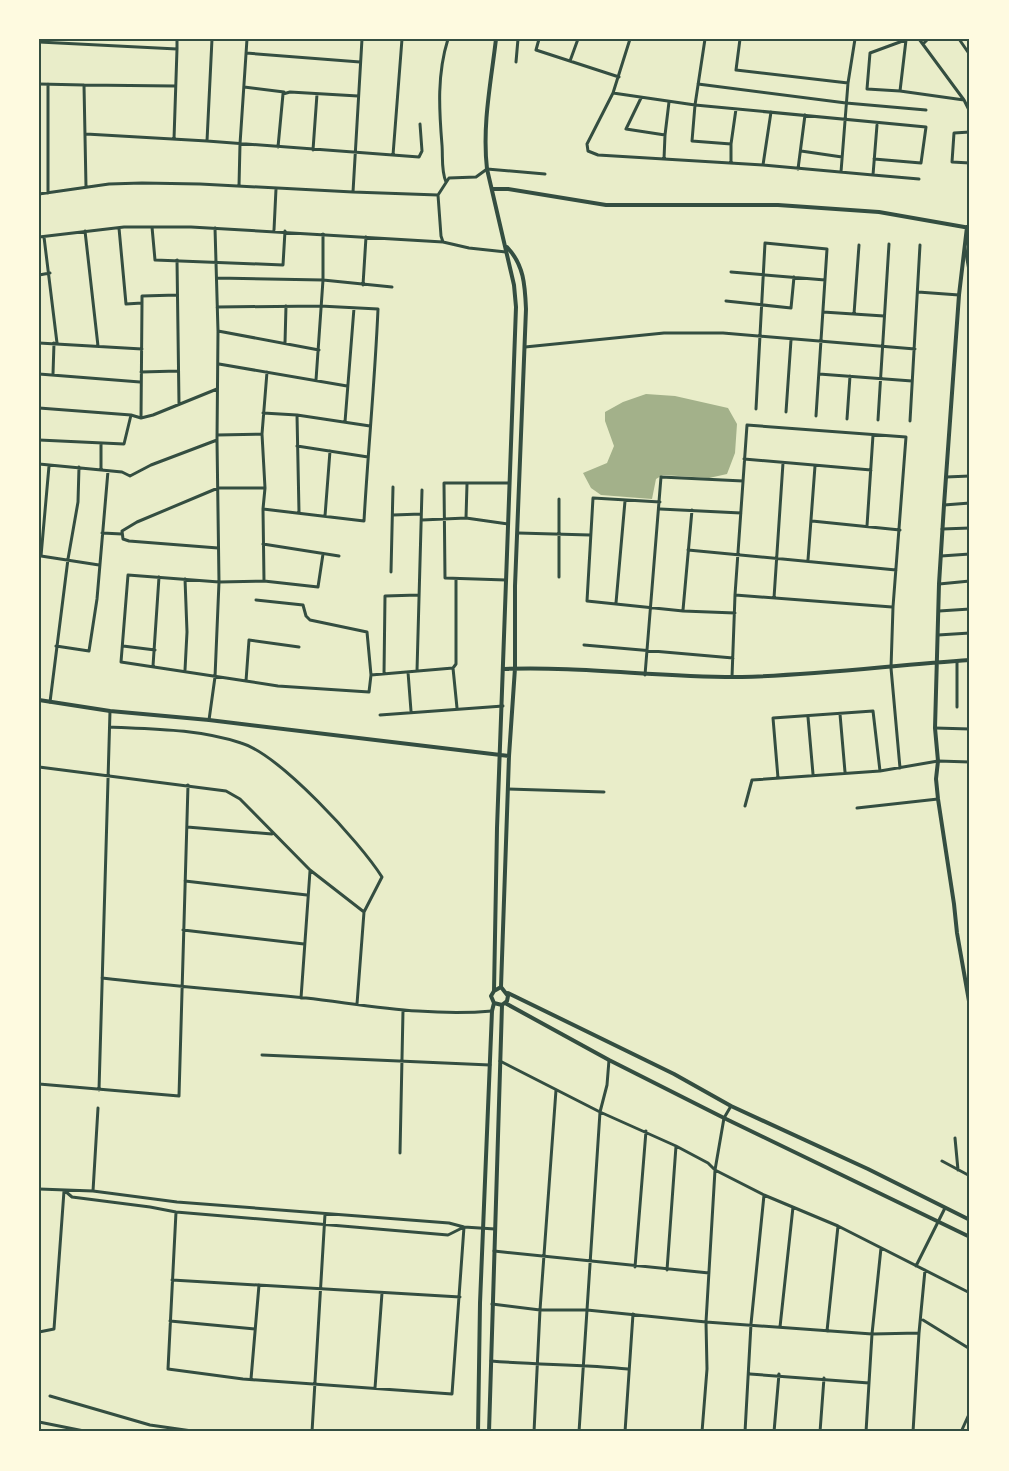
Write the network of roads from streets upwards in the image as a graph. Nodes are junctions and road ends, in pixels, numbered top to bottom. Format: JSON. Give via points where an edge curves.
{"nodes":[{"id":1,"x":177,"y":39,"type":"edge"},
{"id":2,"x":212,"y":39,"type":"edge"},
{"id":3,"x":247,"y":39,"type":"edge"},
{"id":4,"x":362,"y":39,"type":"edge"},
{"id":5,"x":402,"y":39,"type":"edge"},
{"id":6,"x":447,"y":39,"type":"edge"},
{"id":7,"x":496,"y":39,"type":"edge"},
{"id":8,"x":518,"y":39,"type":"edge"},
{"id":9,"x":538,"y":39,"type":"edge"},
{"id":10,"x":578,"y":39,"type":"edge"},
{"id":11,"x":630,"y":39,"type":"edge"},
{"id":12,"x":705,"y":39,"type":"edge"},
{"id":13,"x":740,"y":39,"type":"edge"},
{"id":14,"x":855,"y":39,"type":"edge"},
{"id":15,"x":907,"y":39,"type":"edge"},
{"id":16,"x":920,"y":39,"type":"edge"},
{"id":17,"x":928,"y":39,"type":"edge"},
{"id":18,"x":959,"y":39,"type":"edge"},
{"id":19,"x":39,"y":42,"type":"edge"},
{"id":20,"x":923,"y":44,"type":"junction"},
{"id":21,"x":177,"y":49,"type":"junction"},
{"id":22,"x":246,"y":53,"type":"junction"},
{"id":23,"x":970,"y":55,"type":"edge"},
{"id":24,"x":570,"y":61,"type":"junction"},
{"id":25,"x":360,"y":62,"type":"junction"},
{"id":26,"x":516,"y":62,"type":"dead end"},
{"id":27,"x":619,"y":77,"type":"junction"},
{"id":28,"x":848,"y":83,"type":"junction"},
{"id":29,"x":39,"y":84,"type":"edge"},
{"id":30,"x":48,"y":84,"type":"junction"},
{"id":31,"x":698,"y":84,"type":"junction"},
{"id":32,"x":84,"y":85,"type":"junction"},
{"id":33,"x":176,"y":86,"type":"junction"},
{"id":34,"x":244,"y":87,"type":"junction"},
{"id":35,"x":900,"y":91,"type":"junction"},
{"id":36,"x":285,"y":93,"type":"junction"},
{"id":37,"x":613,"y":93,"type":"junction"},
{"id":38,"x":317,"y":94,"type":"junction"},
{"id":39,"x":358,"y":96,"type":"junction"},
{"id":40,"x":641,"y":98,"type":"junction"},
{"id":41,"x":964,"y":100,"type":"junction"},
{"id":42,"x":669,"y":102,"type":"junction"},
{"id":43,"x":846,"y":104,"type":"junction"},
{"id":44,"x":695,"y":105,"type":"junction"},
{"id":45,"x":736,"y":109,"type":"junction"},
{"id":46,"x":926,"y":110,"type":"dead end"},
{"id":47,"x":771,"y":112,"type":"junction"},
{"id":48,"x":970,"y":112,"type":"edge"},
{"id":49,"x":805,"y":115,"type":"junction"},
{"id":50,"x":846,"y":121,"type":"junction"},
{"id":51,"x":420,"y":124,"type":"dead end"},
{"id":52,"x":877,"y":124,"type":"junction"},
{"id":53,"x":970,"y":132,"type":"edge"},
{"id":54,"x":86,"y":134,"type":"junction"},
{"id":55,"x":665,"y":135,"type":"junction"},
{"id":56,"x":174,"y":139,"type":"junction"},
{"id":57,"x":207,"y":141,"type":"junction"},
{"id":58,"x":240,"y":144,"type":"junction"},
{"id":59,"x":731,"y":144,"type":"junction"},
{"id":60,"x":278,"y":147,"type":"junction"},
{"id":61,"x":313,"y":150,"type":"junction"},
{"id":62,"x":801,"y":151,"type":"junction"},
{"id":63,"x":356,"y":153,"type":"junction"},
{"id":64,"x":393,"y":155,"type":"junction"},
{"id":65,"x":842,"y":157,"type":"junction"},
{"id":66,"x":664,"y":159,"type":"junction"},
{"id":67,"x":874,"y":159,"type":"junction"},
{"id":68,"x":970,"y":162,"type":"edge"},
{"id":69,"x":731,"y":163,"type":"junction"},
{"id":70,"x":763,"y":165,"type":"junction"},
{"id":71,"x":487,"y":168,"type":"junction"},
{"id":72,"x":798,"y":168,"type":"junction"},
{"id":73,"x":841,"y":172,"type":"junction"},
{"id":74,"x":544,"y":174,"type":"dead end"},
{"id":75,"x":873,"y":175,"type":"junction"},
{"id":76,"x":919,"y":178,"type":"dead end"},
{"id":77,"x":446,"y":182,"type":"junction"},
{"id":78,"x":239,"y":186,"type":"junction"},
{"id":79,"x":86,"y":187,"type":"junction"},
{"id":80,"x":276,"y":189,"type":"junction"},
{"id":81,"x":493,"y":189,"type":"junction"},
{"id":82,"x":353,"y":192,"type":"junction"},
{"id":83,"x":48,"y":193,"type":"junction"},
{"id":84,"x":39,"y":194,"type":"edge"},
{"id":85,"x":438,"y":195,"type":"junction"},
{"id":86,"x":152,"y":227,"type":"junction"},
{"id":87,"x":968,"y":227,"type":"edge"},
{"id":88,"x":119,"y":228,"type":"junction"},
{"id":89,"x":215,"y":228,"type":"junction"},
{"id":90,"x":274,"y":230,"type":"junction"},
{"id":91,"x":85,"y":231,"type":"junction"},
{"id":92,"x":285,"y":231,"type":"junction"},
{"id":93,"x":323,"y":234,"type":"junction"},
{"id":94,"x":39,"y":237,"type":"edge"},
{"id":95,"x":44,"y":237,"type":"junction"},
{"id":96,"x":366,"y":237,"type":"junction"},
{"id":97,"x":443,"y":242,"type":"junction"},
{"id":98,"x":964,"y":242,"type":"junction"},
{"id":99,"x":889,"y":244,"type":"dead end"},
{"id":100,"x":859,"y":245,"type":"dead end"},
{"id":101,"x":920,"y":245,"type":"dead end"},
{"id":102,"x":506,"y":249,"type":"junction"},
{"id":103,"x":177,"y":260,"type":"junction"},
{"id":104,"x":216,"y":261,"type":"junction"},
{"id":105,"x":731,"y":272,"type":"dead end"},
{"id":106,"x":50,"y":273,"type":"junction"},
{"id":107,"x":39,"y":274,"type":"edge"},
{"id":108,"x":762,"y":274,"type":"junction"},
{"id":109,"x":970,"y":276,"type":"edge"},
{"id":110,"x":794,"y":277,"type":"junction"},
{"id":111,"x":216,"y":278,"type":"junction"},
{"id":112,"x":323,"y":280,"type":"junction"},
{"id":113,"x":825,"y":280,"type":"junction"},
{"id":114,"x":363,"y":285,"type":"junction"},
{"id":115,"x":392,"y":287,"type":"dead end"},
{"id":116,"x":918,"y":292,"type":"junction"},
{"id":117,"x":177,"y":294,"type":"junction"},
{"id":118,"x":959,"y":295,"type":"junction"},
{"id":119,"x":526,"y":296,"type":"junction"},
{"id":120,"x":515,"y":297,"type":"junction"},
{"id":121,"x":726,"y":301,"type":"dead end"},
{"id":122,"x":142,"y":303,"type":"junction"},
{"id":123,"x":761,"y":304,"type":"junction"},
{"id":124,"x":286,"y":306,"type":"junction"},
{"id":125,"x":320,"y":306,"type":"junction"},
{"id":126,"x":217,"y":307,"type":"junction"},
{"id":127,"x":354,"y":308,"type":"junction"},
{"id":128,"x":823,"y":312,"type":"junction"},
{"id":129,"x":854,"y":314,"type":"junction"},
{"id":130,"x":884,"y":316,"type":"junction"},
{"id":131,"x":218,"y":331,"type":"junction"},
{"id":132,"x":759,"y":337,"type":"junction"},
{"id":133,"x":791,"y":340,"type":"junction"},
{"id":134,"x":821,"y":341,"type":"junction"},
{"id":135,"x":39,"y":343,"type":"edge"},
{"id":136,"x":56,"y":343,"type":"junction"},
{"id":137,"x":285,"y":343,"type":"junction"},
{"id":138,"x":98,"y":346,"type":"junction"},
{"id":139,"x":882,"y":346,"type":"junction"},
{"id":140,"x":524,"y":347,"type":"junction"},
{"id":141,"x":915,"y":348,"type":"junction"},
{"id":142,"x":142,"y":349,"type":"junction"},
{"id":143,"x":319,"y":350,"type":"junction"},
{"id":144,"x":218,"y":364,"type":"junction"},
{"id":145,"x":178,"y":371,"type":"junction"},
{"id":146,"x":141,"y":372,"type":"junction"},
{"id":147,"x":267,"y":372,"type":"junction"},
{"id":148,"x":39,"y":374,"type":"edge"},
{"id":149,"x":819,"y":374,"type":"junction"},
{"id":150,"x":53,"y":375,"type":"junction"},
{"id":151,"x":850,"y":376,"type":"junction"},
{"id":152,"x":880,"y":378,"type":"junction"},
{"id":153,"x":316,"y":380,"type":"junction"},
{"id":154,"x":912,"y":381,"type":"junction"},
{"id":155,"x":140,"y":382,"type":"junction"},
{"id":156,"x":347,"y":386,"type":"junction"},
{"id":157,"x":217,"y":389,"type":"junction"},
{"id":158,"x":179,"y":404,"type":"junction"},
{"id":159,"x":39,"y":408,"type":"edge"},
{"id":160,"x":756,"y":409,"type":"dead end"},
{"id":161,"x":786,"y":412,"type":"dead end"},
{"id":162,"x":263,"y":413,"type":"junction"},
{"id":163,"x":131,"y":415,"type":"junction"},
{"id":164,"x":297,"y":415,"type":"junction"},
{"id":165,"x":816,"y":416,"type":"dead end"},
{"id":166,"x":141,"y":418,"type":"junction"},
{"id":167,"x":847,"y":419,"type":"dead end"},
{"id":168,"x":878,"y":420,"type":"dead end"},
{"id":169,"x":910,"y":421,"type":"dead end"},
{"id":170,"x":345,"y":422,"type":"junction"},
{"id":171,"x":370,"y":426,"type":"junction"},
{"id":172,"x":262,"y":434,"type":"junction"},
{"id":173,"x":873,"y":435,"type":"junction"},
{"id":174,"x":217,"y":437,"type":"junction"},
{"id":175,"x":40,"y":440,"type":"edge"},
{"id":176,"x":101,"y":444,"type":"junction"},
{"id":177,"x":297,"y":446,"type":"junction"},
{"id":178,"x":39,"y":448,"type":"edge"},
{"id":179,"x":330,"y":451,"type":"junction"},
{"id":180,"x":368,"y":457,"type":"junction"},
{"id":181,"x":744,"y":459,"type":"junction"},
{"id":182,"x":783,"y":463,"type":"junction"},
{"id":183,"x":39,"y":464,"type":"edge"},
{"id":184,"x":50,"y":465,"type":"junction"},
{"id":185,"x":815,"y":466,"type":"junction"},
{"id":186,"x":79,"y":467,"type":"junction"},
{"id":187,"x":101,"y":470,"type":"junction"},
{"id":188,"x":871,"y":470,"type":"junction"},
{"id":189,"x":108,"y":471,"type":"junction"},
{"id":190,"x":970,"y":476,"type":"edge"},
{"id":191,"x":946,"y":477,"type":"junction"},
{"id":192,"x":742,"y":481,"type":"junction"},
{"id":193,"x":467,"y":483,"type":"junction"},
{"id":194,"x":509,"y":483,"type":"junction"},
{"id":195,"x":393,"y":487,"type":"dead end"},
{"id":196,"x":218,"y":488,"type":"junction"},
{"id":197,"x":265,"y":488,"type":"junction"},
{"id":198,"x":422,"y":490,"type":"dead end"},
{"id":199,"x":559,"y":499,"type":"dead end"},
{"id":200,"x":625,"y":501,"type":"junction"},
{"id":201,"x":660,"y":502,"type":"junction"},
{"id":202,"x":970,"y":503,"type":"edge"},
{"id":203,"x":39,"y":505,"type":"edge"},
{"id":204,"x":944,"y":505,"type":"junction"},
{"id":205,"x":46,"y":506,"type":"junction"},
{"id":206,"x":263,"y":509,"type":"junction"},
{"id":207,"x":660,"y":509,"type":"junction"},
{"id":208,"x":692,"y":510,"type":"junction"},
{"id":209,"x":299,"y":513,"type":"junction"},
{"id":210,"x":741,"y":513,"type":"junction"},
{"id":211,"x":422,"y":514,"type":"junction"},
{"id":212,"x":393,"y":515,"type":"junction"},
{"id":213,"x":325,"y":516,"type":"junction"},
{"id":214,"x":466,"y":518,"type":"junction"},
{"id":215,"x":444,"y":519,"type":"junction"},
{"id":216,"x":422,"y":520,"type":"junction"},
{"id":217,"x":812,"y":521,"type":"junction"},
{"id":218,"x":508,"y":524,"type":"junction"},
{"id":219,"x":867,"y":526,"type":"junction"},
{"id":220,"x":970,"y":528,"type":"edge"},
{"id":221,"x":942,"y":529,"type":"junction"},
{"id":222,"x":900,"y":530,"type":"junction"},
{"id":223,"x":102,"y":533,"type":"junction"},
{"id":224,"x":518,"y":533,"type":"junction"},
{"id":225,"x":122,"y":534,"type":"junction"},
{"id":226,"x":559,"y":534,"type":"junction"},
{"id":227,"x":590,"y":535,"type":"junction"},
{"id":228,"x":263,"y":544,"type":"junction"},
{"id":229,"x":218,"y":548,"type":"junction"},
{"id":230,"x":688,"y":550,"type":"junction"},
{"id":231,"x":323,"y":554,"type":"junction"},
{"id":232,"x":739,"y":554,"type":"junction"},
{"id":233,"x":970,"y":554,"type":"edge"},
{"id":234,"x":40,"y":556,"type":"edge"},
{"id":235,"x":339,"y":556,"type":"dead end"},
{"id":236,"x":941,"y":556,"type":"junction"},
{"id":237,"x":777,"y":558,"type":"junction"},
{"id":238,"x":68,"y":559,"type":"junction"},
{"id":239,"x":808,"y":560,"type":"junction"},
{"id":240,"x":99,"y":565,"type":"junction"},
{"id":241,"x":896,"y":570,"type":"junction"},
{"id":242,"x":391,"y":572,"type":"dead end"},
{"id":243,"x":159,"y":577,"type":"junction"},
{"id":244,"x":559,"y":577,"type":"dead end"},
{"id":245,"x":185,"y":579,"type":"junction"},
{"id":246,"x":456,"y":579,"type":"junction"},
{"id":247,"x":506,"y":580,"type":"junction"},
{"id":248,"x":264,"y":581,"type":"junction"},
{"id":249,"x":970,"y":581,"type":"edge"},
{"id":250,"x":219,"y":582,"type":"junction"},
{"id":251,"x":939,"y":584,"type":"junction"},
{"id":252,"x":418,"y":595,"type":"junction"},
{"id":253,"x":735,"y":595,"type":"junction"},
{"id":254,"x":774,"y":598,"type":"junction"},
{"id":255,"x":256,"y":600,"type":"dead end"},
{"id":256,"x":616,"y":603,"type":"junction"},
{"id":257,"x":893,"y":607,"type":"junction"},
{"id":258,"x":650,"y":608,"type":"junction"},
{"id":259,"x":970,"y":609,"type":"edge"},
{"id":260,"x":683,"y":611,"type":"junction"},
{"id":261,"x":939,"y":611,"type":"junction"},
{"id":262,"x":735,"y":613,"type":"junction"},
{"id":263,"x":970,"y":633,"type":"edge"},
{"id":264,"x":938,"y":635,"type":"junction"},
{"id":265,"x":584,"y":645,"type":"dead end"},
{"id":266,"x":56,"y":646,"type":"junction"},
{"id":267,"x":123,"y":646,"type":"junction"},
{"id":268,"x":299,"y":647,"type":"dead end"},
{"id":269,"x":155,"y":650,"type":"junction"},
{"id":270,"x":647,"y":650,"type":"junction"},
{"id":271,"x":733,"y":658,"type":"junction"},
{"id":272,"x":970,"y":660,"type":"edge"},
{"id":273,"x":957,"y":661,"type":"junction"},
{"id":274,"x":938,"y":662,"type":"junction"},
{"id":275,"x":153,"y":666,"type":"junction"},
{"id":276,"x":453,"y":668,"type":"junction"},
{"id":277,"x":515,"y":668,"type":"junction"},
{"id":278,"x":891,"y":668,"type":"junction"},
{"id":279,"x":504,"y":669,"type":"junction"},
{"id":280,"x":185,"y":671,"type":"junction"},
{"id":281,"x":417,"y":671,"type":"junction"},
{"id":282,"x":408,"y":672,"type":"junction"},
{"id":283,"x":384,"y":674,"type":"junction"},
{"id":284,"x":370,"y":675,"type":"junction"},
{"id":285,"x":645,"y":675,"type":"junction"},
{"id":286,"x":215,"y":677,"type":"junction"},
{"id":287,"x":732,"y":677,"type":"junction"},
{"id":288,"x":246,"y":681,"type":"junction"},
{"id":289,"x":39,"y":700,"type":"edge"},
{"id":290,"x":50,"y":702,"type":"junction"},
{"id":291,"x":502,"y":706,"type":"junction"},
{"id":292,"x":957,"y":707,"type":"dead end"},
{"id":293,"x":457,"y":708,"type":"junction"},
{"id":294,"x":110,"y":711,"type":"junction"},
{"id":295,"x":411,"y":711,"type":"junction"},
{"id":296,"x":840,"y":714,"type":"junction"},
{"id":297,"x":380,"y":715,"type":"dead end"},
{"id":298,"x":808,"y":717,"type":"junction"},
{"id":299,"x":209,"y":720,"type":"junction"},
{"id":300,"x":110,"y":727,"type":"junction"},
{"id":301,"x":935,"y":728,"type":"junction"},
{"id":302,"x":970,"y":729,"type":"edge"},
{"id":303,"x":500,"y":755,"type":"junction"},
{"id":304,"x":509,"y":756,"type":"junction"},
{"id":305,"x":938,"y":761,"type":"junction"},
{"id":306,"x":970,"y":762,"type":"edge"},
{"id":307,"x":39,"y":767,"type":"edge"},
{"id":308,"x":900,"y":768,"type":"junction"},
{"id":309,"x":880,"y":771,"type":"junction"},
{"id":310,"x":845,"y":773,"type":"junction"},
{"id":311,"x":813,"y":774,"type":"junction"},
{"id":312,"x":108,"y":776,"type":"junction"},
{"id":313,"x":778,"y":778,"type":"junction"},
{"id":314,"x":188,"y":785,"type":"junction"},
{"id":315,"x":508,"y":789,"type":"junction"},
{"id":316,"x":604,"y":792,"type":"dead end"},
{"id":317,"x":938,"y":799,"type":"junction"},
{"id":318,"x":745,"y":806,"type":"dead end"},
{"id":319,"x":857,"y":808,"type":"dead end"},
{"id":320,"x":187,"y":827,"type":"junction"},
{"id":321,"x":273,"y":835,"type":"junction"},
{"id":322,"x":310,"y":870,"type":"junction"},
{"id":323,"x":185,"y":881,"type":"junction"},
{"id":324,"x":307,"y":895,"type":"junction"},
{"id":325,"x":364,"y":912,"type":"junction"},
{"id":326,"x":183,"y":930,"type":"junction"},
{"id":327,"x":304,"y":944,"type":"junction"},
{"id":328,"x":102,"y":978,"type":"junction"},
{"id":329,"x":501,"y":987,"type":"junction"},
{"id":330,"x":183,"y":988,"type":"junction"},
{"id":331,"x":494,"y":991,"type":"junction"},
{"id":332,"x":508,"y":993,"type":"junction"},
{"id":333,"x":301,"y":998,"type":"junction"},
{"id":334,"x":494,"y":1003,"type":"junction"},
{"id":335,"x":357,"y":1004,"type":"junction"},
{"id":336,"x":504,"y":1004,"type":"junction"},
{"id":337,"x":970,"y":1007,"type":"edge"},
{"id":338,"x":403,"y":1011,"type":"junction"},
{"id":339,"x":492,"y":1011,"type":"junction"},
{"id":340,"x":262,"y":1055,"type":"dead end"},
{"id":341,"x":609,"y":1060,"type":"junction"},
{"id":342,"x":401,"y":1061,"type":"junction"},
{"id":343,"x":500,"y":1061,"type":"junction"},
{"id":344,"x":490,"y":1065,"type":"junction"},
{"id":345,"x":39,"y":1084,"type":"edge"},
{"id":346,"x":99,"y":1090,"type":"junction"},
{"id":347,"x":556,"y":1090,"type":"junction"},
{"id":348,"x":731,"y":1106,"type":"junction"},
{"id":349,"x":98,"y":1108,"type":"dead end"},
{"id":350,"x":600,"y":1112,"type":"junction"},
{"id":351,"x":724,"y":1118,"type":"junction"},
{"id":352,"x":646,"y":1131,"type":"junction"},
{"id":353,"x":955,"y":1138,"type":"dead end"},
{"id":354,"x":676,"y":1146,"type":"junction"},
{"id":355,"x":400,"y":1153,"type":"dead end"},
{"id":356,"x":942,"y":1161,"type":"dead end"},
{"id":357,"x":715,"y":1170,"type":"junction"},
{"id":358,"x":958,"y":1170,"type":"junction"},
{"id":359,"x":970,"y":1176,"type":"edge"},
{"id":360,"x":39,"y":1189,"type":"edge"},
{"id":361,"x":64,"y":1190,"type":"junction"},
{"id":362,"x":93,"y":1191,"type":"junction"},
{"id":363,"x":764,"y":1195,"type":"junction"},
{"id":364,"x":793,"y":1207,"type":"junction"},
{"id":365,"x":945,"y":1208,"type":"junction"},
{"id":366,"x":176,"y":1212,"type":"junction"},
{"id":367,"x":325,"y":1214,"type":"junction"},
{"id":368,"x":970,"y":1220,"type":"edge"},
{"id":369,"x":939,"y":1223,"type":"junction"},
{"id":370,"x":325,"y":1225,"type":"junction"},
{"id":371,"x":838,"y":1226,"type":"junction"},
{"id":372,"x":464,"y":1227,"type":"junction"},
{"id":373,"x":483,"y":1228,"type":"junction"},
{"id":374,"x":495,"y":1229,"type":"junction"},
{"id":375,"x":970,"y":1237,"type":"edge"},
{"id":376,"x":881,"y":1248,"type":"junction"},
{"id":377,"x":494,"y":1251,"type":"junction"},
{"id":378,"x":544,"y":1256,"type":"junction"},
{"id":379,"x":590,"y":1262,"type":"junction"},
{"id":380,"x":635,"y":1266,"type":"junction"},
{"id":381,"x":916,"y":1266,"type":"junction"},
{"id":382,"x":667,"y":1270,"type":"junction"},
{"id":383,"x":925,"y":1270,"type":"junction"},
{"id":384,"x":709,"y":1273,"type":"junction"},
{"id":385,"x":172,"y":1280,"type":"junction"},
{"id":386,"x":259,"y":1285,"type":"junction"},
{"id":387,"x":321,"y":1289,"type":"junction"},
{"id":388,"x":382,"y":1293,"type":"junction"},
{"id":389,"x":970,"y":1293,"type":"edge"},
{"id":390,"x":460,"y":1298,"type":"junction"},
{"id":391,"x":492,"y":1304,"type":"junction"},
{"id":392,"x":540,"y":1310,"type":"junction"},
{"id":393,"x":587,"y":1310,"type":"junction"},
{"id":394,"x":633,"y":1314,"type":"junction"},
{"id":395,"x":922,"y":1320,"type":"junction"},
{"id":396,"x":170,"y":1321,"type":"junction"},
{"id":397,"x":706,"y":1322,"type":"junction"},
{"id":398,"x":751,"y":1324,"type":"junction"},
{"id":399,"x":780,"y":1327,"type":"junction"},
{"id":400,"x":255,"y":1329,"type":"junction"},
{"id":401,"x":827,"y":1331,"type":"junction"},
{"id":402,"x":39,"y":1332,"type":"edge"},
{"id":403,"x":919,"y":1333,"type":"junction"},
{"id":404,"x":872,"y":1334,"type":"junction"},
{"id":405,"x":970,"y":1348,"type":"edge"},
{"id":406,"x":491,"y":1361,"type":"junction"},
{"id":407,"x":584,"y":1364,"type":"junction"},
{"id":408,"x":538,"y":1365,"type":"junction"},
{"id":409,"x":628,"y":1369,"type":"junction"},
{"id":410,"x":750,"y":1374,"type":"junction"},
{"id":411,"x":779,"y":1374,"type":"junction"},
{"id":412,"x":824,"y":1378,"type":"junction"},
{"id":413,"x":251,"y":1380,"type":"junction"},
{"id":414,"x":869,"y":1383,"type":"junction"},
{"id":415,"x":314,"y":1384,"type":"junction"},
{"id":416,"x":375,"y":1388,"type":"junction"},
{"id":417,"x":50,"y":1396,"type":"dead end"},
{"id":418,"x":970,"y":1413,"type":"edge"},
{"id":419,"x":39,"y":1422,"type":"edge"},
{"id":420,"x":89,"y":1432,"type":"edge"},
{"id":421,"x":199,"y":1432,"type":"edge"},
{"id":422,"x":312,"y":1432,"type":"edge"},
{"id":423,"x":478,"y":1432,"type":"edge"},
{"id":424,"x":489,"y":1432,"type":"edge"},
{"id":425,"x":534,"y":1432,"type":"edge"},
{"id":426,"x":579,"y":1432,"type":"edge"},
{"id":427,"x":625,"y":1432,"type":"edge"},
{"id":428,"x":702,"y":1432,"type":"edge"},
{"id":429,"x":745,"y":1432,"type":"edge"},
{"id":430,"x":774,"y":1432,"type":"edge"},
{"id":431,"x":820,"y":1432,"type":"edge"},
{"id":432,"x":866,"y":1432,"type":"edge"},
{"id":433,"x":913,"y":1432,"type":"edge"},
{"id":434,"x":961,"y":1432,"type":"edge"}],
"edges":[{"from":1,"to":21,"type":"street"},
{"from":2,"to":57,"type":"street"},
{"from":3,"to":22,"type":"street"},
{"from":4,"to":25,"type":"street"},
{"from":5,"to":64,"type":"street"},
{"from":6,"to":77,"type":"street","via":[[439,105]]},
{"from":7,"to":71,"type":"street","via":[[485,125]]},
{"from":8,"to":26,"type":"street"},
{"from":9,"to":24,"type":"street","via":[[536,50]]},
{"from":10,"to":24,"type":"street"},
{"from":11,"to":27,"type":"street"},
{"from":12,"to":31,"type":"street"},
{"from":13,"to":28,"type":"street","via":[[736,70]]},
{"from":14,"to":28,"type":"street"},
{"from":15,"to":35,"type":"street"},
{"from":15,"to":35,"type":"street","via":[[870,53],[867,89]]},
{"from":16,"to":20,"type":"street"},
{"from":17,"to":20,"type":"street"},
{"from":18,"to":23,"type":"street"},
{"from":19,"to":21,"type":"street"},
{"from":20,"to":41,"type":"street"},
{"from":21,"to":33,"type":"street"},
{"from":22,"to":25,"type":"street"},
{"from":22,"to":34,"type":"street"},
{"from":24,"to":27,"type":"street"},
{"from":25,"to":39,"type":"street"},
{"from":27,"to":37,"type":"street"},
{"from":28,"to":43,"type":"street"},
{"from":29,"to":30,"type":"street"},
{"from":30,"to":32,"type":"street"},
{"from":30,"to":83,"type":"street"},
{"from":31,"to":43,"type":"street"},
{"from":31,"to":44,"type":"street"},
{"from":32,"to":33,"type":"street"},
{"from":32,"to":54,"type":"street"},
{"from":33,"to":56,"type":"street"},
{"from":34,"to":36,"type":"street"},
{"from":34,"to":58,"type":"street"},
{"from":35,"to":41,"type":"street"},
{"from":36,"to":38,"type":"street"},
{"from":36,"to":60,"type":"street"},
{"from":37,"to":40,"type":"street"},
{"from":37,"to":66,"type":"street","via":[[587,144],[588,152]]},
{"from":38,"to":39,"type":"street"},
{"from":38,"to":61,"type":"street"},
{"from":39,"to":63,"type":"street"},
{"from":40,"to":42,"type":"street"},
{"from":40,"to":55,"type":"street","via":[[626,129]]},
{"from":41,"to":48,"type":"street"},
{"from":42,"to":44,"type":"street"},
{"from":42,"to":55,"type":"street"},
{"from":43,"to":46,"type":"street"},
{"from":43,"to":50,"type":"street"},
{"from":44,"to":45,"type":"street"},
{"from":44,"to":59,"type":"street","via":[[692,141]]},
{"from":45,"to":47,"type":"street"},
{"from":45,"to":59,"type":"street"},
{"from":47,"to":49,"type":"street"},
{"from":47,"to":70,"type":"street"},
{"from":49,"to":50,"type":"street"},
{"from":49,"to":62,"type":"street"},
{"from":50,"to":52,"type":"street"},
{"from":50,"to":65,"type":"street"},
{"from":51,"to":64,"type":"street","via":[[420,156]]},
{"from":52,"to":67,"type":"street"},
{"from":52,"to":67,"type":"street","via":[[926,128],[921,163]]},
{"from":53,"to":68,"type":"street","via":[[954,133],[952,162]]},
{"from":54,"to":56,"type":"street"},
{"from":54,"to":79,"type":"street"},
{"from":55,"to":66,"type":"street"},
{"from":56,"to":57,"type":"street"},
{"from":57,"to":58,"type":"street"},
{"from":58,"to":60,"type":"street"},
{"from":58,"to":78,"type":"street"},
{"from":59,"to":69,"type":"street"},
{"from":60,"to":61,"type":"street"},
{"from":61,"to":63,"type":"street"},
{"from":62,"to":65,"type":"street"},
{"from":62,"to":72,"type":"street"},
{"from":63,"to":64,"type":"street"},
{"from":63,"to":82,"type":"street"},
{"from":65,"to":73,"type":"street"},
{"from":66,"to":69,"type":"street"},
{"from":67,"to":75,"type":"street"},
{"from":69,"to":70,"type":"street"},
{"from":70,"to":72,"type":"street"},
{"from":71,"to":74,"type":"street"},
{"from":71,"to":77,"type":"street","via":[[476,177],[449,178]]},
{"from":71,"to":81,"type":"street"},
{"from":72,"to":73,"type":"street"},
{"from":73,"to":75,"type":"street"},
{"from":75,"to":76,"type":"street"},
{"from":77,"to":85,"type":"street"},
{"from":78,"to":79,"type":"street","via":[[142,183]]},
{"from":78,"to":80,"type":"street"},
{"from":79,"to":83,"type":"street"},
{"from":80,"to":82,"type":"street"},
{"from":80,"to":90,"type":"street"},
{"from":81,"to":87,"type":"street","via":[[606,205],[778,205],[879,212]]},
{"from":81,"to":102,"type":"street"},
{"from":82,"to":85,"type":"street"},
{"from":83,"to":84,"type":"street"},
{"from":85,"to":97,"type":"street"},
{"from":86,"to":88,"type":"street"},
{"from":86,"to":89,"type":"street"},
{"from":86,"to":103,"type":"street","via":[[156,260]]},
{"from":87,"to":98,"type":"street"},
{"from":88,"to":91,"type":"street"},
{"from":88,"to":122,"type":"street","via":[[126,304]]},
{"from":89,"to":90,"type":"street"},
{"from":89,"to":104,"type":"street"},
{"from":90,"to":92,"type":"street"},
{"from":91,"to":95,"type":"street"},
{"from":91,"to":138,"type":"street"},
{"from":92,"to":93,"type":"street"},
{"from":92,"to":104,"type":"street","via":[[283,265]]},
{"from":93,"to":96,"type":"street"},
{"from":93,"to":112,"type":"street"},
{"from":94,"to":95,"type":"street"},
{"from":95,"to":106,"type":"street"},
{"from":96,"to":97,"type":"street"},
{"from":96,"to":114,"type":"street"},
{"from":97,"to":102,"type":"street","via":[[469,248]]},
{"from":98,"to":109,"type":"street"},
{"from":98,"to":118,"type":"street"},
{"from":99,"to":130,"type":"street"},
{"from":100,"to":129,"type":"street"},
{"from":101,"to":116,"type":"street"},
{"from":102,"to":119,"type":"street","via":[[521,269]]},
{"from":102,"to":120,"type":"street"},
{"from":103,"to":104,"type":"street"},
{"from":103,"to":117,"type":"street"},
{"from":104,"to":111,"type":"street"},
{"from":105,"to":108,"type":"street"},
{"from":106,"to":107,"type":"street"},
{"from":106,"to":136,"type":"street"},
{"from":108,"to":110,"type":"street"},
{"from":108,"to":113,"type":"street","via":[[765,243],[827,249]]},
{"from":108,"to":123,"type":"street"},
{"from":110,"to":113,"type":"street"},
{"from":110,"to":123,"type":"street","via":[[791,308]]},
{"from":111,"to":112,"type":"street"},
{"from":111,"to":126,"type":"street"},
{"from":112,"to":114,"type":"street"},
{"from":112,"to":125,"type":"street"},
{"from":113,"to":128,"type":"street"},
{"from":114,"to":115,"type":"street"},
{"from":116,"to":118,"type":"street"},
{"from":116,"to":141,"type":"street"},
{"from":117,"to":122,"type":"street","via":[[142,296]]},
{"from":117,"to":145,"type":"street"},
{"from":118,"to":191,"type":"street"},
{"from":119,"to":120,"type":"street"},
{"from":119,"to":140,"type":"street"},
{"from":120,"to":194,"type":"street"},
{"from":121,"to":123,"type":"street"},
{"from":122,"to":142,"type":"street"},
{"from":123,"to":132,"type":"street"},
{"from":124,"to":125,"type":"street"},
{"from":124,"to":126,"type":"street"},
{"from":124,"to":137,"type":"street"},
{"from":125,"to":127,"type":"street"},
{"from":125,"to":143,"type":"street"},
{"from":126,"to":131,"type":"street"},
{"from":127,"to":156,"type":"street"},
{"from":127,"to":171,"type":"street","via":[[378,309]]},
{"from":128,"to":129,"type":"street"},
{"from":128,"to":134,"type":"street"},
{"from":129,"to":130,"type":"street"},
{"from":130,"to":139,"type":"street"},
{"from":131,"to":137,"type":"street"},
{"from":131,"to":144,"type":"street"},
{"from":132,"to":133,"type":"street"},
{"from":132,"to":140,"type":"street","via":[[664,333]]},
{"from":132,"to":160,"type":"street"},
{"from":133,"to":134,"type":"street"},
{"from":133,"to":161,"type":"street"},
{"from":134,"to":139,"type":"street"},
{"from":134,"to":149,"type":"street"},
{"from":135,"to":136,"type":"street"},
{"from":136,"to":138,"type":"street"},
{"from":136,"to":150,"type":"street"},
{"from":137,"to":143,"type":"street"},
{"from":138,"to":142,"type":"street"},
{"from":139,"to":141,"type":"street"},
{"from":139,"to":152,"type":"street"},
{"from":140,"to":224,"type":"street"},
{"from":141,"to":154,"type":"street"},
{"from":142,"to":146,"type":"street"},
{"from":143,"to":153,"type":"street"},
{"from":144,"to":147,"type":"street"},
{"from":144,"to":157,"type":"street"},
{"from":145,"to":146,"type":"street"},
{"from":145,"to":158,"type":"street"},
{"from":146,"to":155,"type":"street"},
{"from":147,"to":153,"type":"street"},
{"from":147,"to":162,"type":"street"},
{"from":148,"to":150,"type":"street"},
{"from":149,"to":151,"type":"street"},
{"from":149,"to":165,"type":"street"},
{"from":150,"to":155,"type":"street"},
{"from":151,"to":152,"type":"street"},
{"from":151,"to":167,"type":"street"},
{"from":152,"to":154,"type":"street"},
{"from":152,"to":168,"type":"street"},
{"from":153,"to":156,"type":"street"},
{"from":154,"to":169,"type":"street"},
{"from":155,"to":166,"type":"street"},
{"from":156,"to":170,"type":"street"},
{"from":157,"to":158,"type":"street"},
{"from":157,"to":174,"type":"street"},
{"from":158,"to":166,"type":"street"},
{"from":159,"to":163,"type":"street"},
{"from":162,"to":164,"type":"street"},
{"from":162,"to":172,"type":"street"},
{"from":163,"to":166,"type":"street"},
{"from":163,"to":176,"type":"street","via":[[124,444]]},
{"from":164,"to":170,"type":"street"},
{"from":164,"to":177,"type":"street"},
{"from":170,"to":171,"type":"street"},
{"from":171,"to":180,"type":"street"},
{"from":172,"to":174,"type":"street"},
{"from":172,"to":197,"type":"street"},
{"from":173,"to":181,"type":"street","via":[[747,425]]},
{"from":173,"to":188,"type":"street"},
{"from":173,"to":222,"type":"street","via":[[906,437]]},
{"from":174,"to":189,"type":"street","via":[[130,476]]},
{"from":174,"to":196,"type":"street"},
{"from":175,"to":176,"type":"street"},
{"from":175,"to":178,"type":"street"},
{"from":176,"to":187,"type":"street"},
{"from":177,"to":179,"type":"street"},
{"from":177,"to":209,"type":"street"},
{"from":179,"to":180,"type":"street"},
{"from":179,"to":213,"type":"street"},
{"from":180,"to":213,"type":"street","via":[[364,522]]},
{"from":181,"to":182,"type":"street"},
{"from":181,"to":192,"type":"street"},
{"from":182,"to":185,"type":"street"},
{"from":182,"to":237,"type":"street"},
{"from":183,"to":184,"type":"street"},
{"from":184,"to":186,"type":"street"},
{"from":184,"to":205,"type":"street"},
{"from":185,"to":188,"type":"street"},
{"from":185,"to":217,"type":"street"},
{"from":186,"to":187,"type":"street"},
{"from":186,"to":238,"type":"street","via":[[78,502]]},
{"from":187,"to":189,"type":"street"},
{"from":188,"to":219,"type":"street"},
{"from":189,"to":223,"type":"street"},
{"from":190,"to":191,"type":"street"},
{"from":191,"to":204,"type":"street"},
{"from":192,"to":201,"type":"street","via":[[661,477]]},
{"from":192,"to":210,"type":"street"},
{"from":193,"to":194,"type":"street"},
{"from":193,"to":214,"type":"street"},
{"from":193,"to":215,"type":"street","via":[[444,483]]},
{"from":194,"to":218,"type":"street"},
{"from":195,"to":212,"type":"street"},
{"from":196,"to":197,"type":"street"},
{"from":196,"to":225,"type":"street","via":[[137,522]]},
{"from":196,"to":229,"type":"street"},
{"from":197,"to":206,"type":"street"},
{"from":198,"to":211,"type":"street"},
{"from":199,"to":226,"type":"street"},
{"from":200,"to":201,"type":"street"},
{"from":200,"to":227,"type":"street","via":[[592,498]]},
{"from":200,"to":256,"type":"street"},
{"from":201,"to":207,"type":"street"},
{"from":202,"to":204,"type":"street"},
{"from":203,"to":205,"type":"street"},
{"from":204,"to":221,"type":"street"},
{"from":205,"to":234,"type":"street"},
{"from":206,"to":209,"type":"street"},
{"from":206,"to":228,"type":"street"},
{"from":207,"to":208,"type":"street"},
{"from":207,"to":258,"type":"street"},
{"from":208,"to":210,"type":"street"},
{"from":208,"to":230,"type":"street"},
{"from":209,"to":213,"type":"street"},
{"from":210,"to":232,"type":"street"},
{"from":211,"to":212,"type":"street"},
{"from":211,"to":216,"type":"street"},
{"from":212,"to":242,"type":"street"},
{"from":214,"to":215,"type":"street"},
{"from":214,"to":218,"type":"street"},
{"from":215,"to":216,"type":"street"},
{"from":215,"to":246,"type":"street","via":[[444,576]]},
{"from":216,"to":252,"type":"street"},
{"from":217,"to":219,"type":"street"},
{"from":217,"to":239,"type":"street"},
{"from":218,"to":247,"type":"street"},
{"from":219,"to":222,"type":"street"},
{"from":220,"to":221,"type":"street"},
{"from":221,"to":236,"type":"street"},
{"from":222,"to":241,"type":"street"},
{"from":223,"to":225,"type":"street"},
{"from":223,"to":240,"type":"street"},
{"from":224,"to":226,"type":"street"},
{"from":224,"to":277,"type":"street"},
{"from":225,"to":229,"type":"street","via":[[129,541]]},
{"from":226,"to":227,"type":"street"},
{"from":226,"to":244,"type":"street"},
{"from":227,"to":256,"type":"street","via":[[587,601]]},
{"from":228,"to":231,"type":"street"},
{"from":228,"to":248,"type":"street"},
{"from":229,"to":250,"type":"street"},
{"from":230,"to":232,"type":"street"},
{"from":230,"to":260,"type":"street"},
{"from":231,"to":235,"type":"street"},
{"from":231,"to":248,"type":"street","via":[[318,587]]},
{"from":232,"to":237,"type":"street"},
{"from":232,"to":253,"type":"street"},
{"from":233,"to":236,"type":"street"},
{"from":234,"to":238,"type":"street"},
{"from":236,"to":251,"type":"street"},
{"from":237,"to":239,"type":"street"},
{"from":237,"to":254,"type":"street"},
{"from":238,"to":240,"type":"street"},
{"from":238,"to":266,"type":"street"},
{"from":239,"to":241,"type":"street"},
{"from":240,"to":266,"type":"street","via":[[89,651]]},
{"from":241,"to":257,"type":"street"},
{"from":243,"to":245,"type":"street"},
{"from":243,"to":267,"type":"street","via":[[128,575]]},
{"from":243,"to":269,"type":"street"},
{"from":245,"to":250,"type":"street"},
{"from":245,"to":280,"type":"street"},
{"from":246,"to":247,"type":"street"},
{"from":246,"to":276,"type":"street"},
{"from":247,"to":279,"type":"street"},
{"from":248,"to":250,"type":"street"},
{"from":249,"to":251,"type":"street"},
{"from":250,"to":286,"type":"street"},
{"from":251,"to":261,"type":"street"},
{"from":252,"to":281,"type":"street"},
{"from":252,"to":283,"type":"street","via":[[385,596]]},
{"from":253,"to":254,"type":"street"},
{"from":253,"to":262,"type":"street"},
{"from":254,"to":257,"type":"street"},
{"from":255,"to":284,"type":"street","via":[[303,605],[310,620],[367,632]]},
{"from":256,"to":258,"type":"street"},
{"from":257,"to":278,"type":"street"},
{"from":258,"to":260,"type":"street"},
{"from":258,"to":270,"type":"street"},
{"from":259,"to":261,"type":"street"},
{"from":260,"to":262,"type":"street"},
{"from":261,"to":264,"type":"street"},
{"from":262,"to":271,"type":"street"},
{"from":263,"to":264,"type":"street"},
{"from":264,"to":274,"type":"street"},
{"from":265,"to":270,"type":"street"},
{"from":266,"to":290,"type":"street"},
{"from":267,"to":269,"type":"street"},
{"from":267,"to":275,"type":"street","via":[[121,662]]},
{"from":268,"to":288,"type":"street","via":[[249,640]]},
{"from":269,"to":275,"type":"street"},
{"from":270,"to":271,"type":"street"},
{"from":270,"to":285,"type":"street"},
{"from":271,"to":287,"type":"street"},
{"from":272,"to":273,"type":"street"},
{"from":273,"to":274,"type":"street"},
{"from":273,"to":292,"type":"street"},
{"from":274,"to":278,"type":"street"},
{"from":274,"to":301,"type":"street"},
{"from":275,"to":280,"type":"street"},
{"from":276,"to":281,"type":"street"},
{"from":276,"to":293,"type":"street"},
{"from":277,"to":279,"type":"street"},
{"from":277,"to":285,"type":"street"},
{"from":277,"to":304,"type":"street"},
{"from":278,"to":287,"type":"street"},
{"from":278,"to":308,"type":"street"},
{"from":279,"to":291,"type":"street"},
{"from":280,"to":286,"type":"street"},
{"from":281,"to":282,"type":"street"},
{"from":282,"to":283,"type":"street"},
{"from":282,"to":295,"type":"street"},
{"from":283,"to":284,"type":"street"},
{"from":284,"to":288,"type":"street","via":[[369,692]]},
{"from":285,"to":287,"type":"street"},
{"from":286,"to":288,"type":"street"},
{"from":286,"to":299,"type":"street"},
{"from":289,"to":290,"type":"street"},
{"from":290,"to":294,"type":"street"},
{"from":291,"to":293,"type":"street"},
{"from":291,"to":303,"type":"street"},
{"from":293,"to":295,"type":"street"},
{"from":294,"to":299,"type":"street"},
{"from":294,"to":300,"type":"street"},
{"from":295,"to":297,"type":"street"},
{"from":296,"to":298,"type":"street"},
{"from":296,"to":309,"type":"street","via":[[873,711]]},
{"from":296,"to":310,"type":"street"},
{"from":298,"to":311,"type":"street"},
{"from":298,"to":313,"type":"street","via":[[774,718]]},
{"from":299,"to":303,"type":"street"},
{"from":300,"to":312,"type":"street"},
{"from":300,"to":325,"type":"street","via":[[200,732],[244,743],[274,763],[323,807],[374,863],[382,877]]},
{"from":301,"to":302,"type":"street"},
{"from":301,"to":305,"type":"street"},
{"from":303,"to":304,"type":"street"},
{"from":303,"to":331,"type":"street"},
{"from":304,"to":315,"type":"street"},
{"from":305,"to":306,"type":"street"},
{"from":305,"to":308,"type":"street"},
{"from":305,"to":317,"type":"street"},
{"from":307,"to":312,"type":"street"},
{"from":308,"to":309,"type":"street"},
{"from":309,"to":310,"type":"street"},
{"from":310,"to":311,"type":"street"},
{"from":311,"to":313,"type":"street"},
{"from":312,"to":314,"type":"street"},
{"from":312,"to":328,"type":"street"},
{"from":313,"to":318,"type":"street","via":[[752,780]]},
{"from":314,"to":320,"type":"street"},
{"from":314,"to":321,"type":"street","via":[[226,791],[240,799]]},
{"from":315,"to":316,"type":"street"},
{"from":315,"to":329,"type":"street"},
{"from":317,"to":319,"type":"street"},
{"from":317,"to":337,"type":"street"},
{"from":320,"to":321,"type":"street"},
{"from":320,"to":323,"type":"street"},
{"from":321,"to":322,"type":"street"},
{"from":322,"to":324,"type":"street"},
{"from":322,"to":325,"type":"street"},
{"from":323,"to":324,"type":"street"},
{"from":323,"to":326,"type":"street"},
{"from":324,"to":327,"type":"street"},
{"from":325,"to":335,"type":"street"},
{"from":326,"to":327,"type":"street"},
{"from":326,"to":330,"type":"street"},
{"from":327,"to":333,"type":"street"},
{"from":328,"to":330,"type":"street"},
{"from":328,"to":346,"type":"street"},
{"from":329,"to":331,"type":"street"},
{"from":329,"to":332,"type":"street"},
{"from":330,"to":333,"type":"street"},
{"from":330,"to":346,"type":"street","via":[[179,1096]]},
{"from":331,"to":334,"type":"street"},
{"from":332,"to":336,"type":"street"},
{"from":332,"to":348,"type":"street"},
{"from":333,"to":335,"type":"street"},
{"from":334,"to":336,"type":"street"},
{"from":334,"to":339,"type":"street"},
{"from":335,"to":338,"type":"street"},
{"from":336,"to":341,"type":"street"},
{"from":336,"to":343,"type":"street"},
{"from":338,"to":339,"type":"street"},
{"from":338,"to":342,"type":"street"},
{"from":339,"to":344,"type":"street"},
{"from":340,"to":342,"type":"street"},
{"from":341,"to":350,"type":"street"},
{"from":341,"to":351,"type":"street"},
{"from":342,"to":344,"type":"street"},
{"from":342,"to":355,"type":"street"},
{"from":343,"to":347,"type":"street"},
{"from":343,"to":374,"type":"street"},
{"from":344,"to":373,"type":"street"},
{"from":345,"to":346,"type":"street"},
{"from":347,"to":350,"type":"street"},
{"from":347,"to":378,"type":"street"},
{"from":348,"to":351,"type":"street"},
{"from":348,"to":365,"type":"street"},
{"from":349,"to":362,"type":"street"},
{"from":350,"to":352,"type":"street"},
{"from":350,"to":379,"type":"street"},
{"from":351,"to":357,"type":"street"},
{"from":351,"to":369,"type":"street"},
{"from":352,"to":354,"type":"street"},
{"from":352,"to":380,"type":"street"},
{"from":353,"to":358,"type":"street"},
{"from":354,"to":357,"type":"street"},
{"from":354,"to":382,"type":"street"},
{"from":356,"to":358,"type":"street"},
{"from":357,"to":363,"type":"street"},
{"from":357,"to":384,"type":"street"},
{"from":358,"to":359,"type":"street"},
{"from":360,"to":361,"type":"street"},
{"from":361,"to":362,"type":"street"},
{"from":361,"to":366,"type":"street","via":[[72,1197]]},
{"from":361,"to":402,"type":"street","via":[[54,1329]]},
{"from":362,"to":367,"type":"street"},
{"from":363,"to":364,"type":"street"},
{"from":363,"to":398,"type":"street"},
{"from":364,"to":371,"type":"street"},
{"from":364,"to":399,"type":"street"},
{"from":365,"to":368,"type":"street"},
{"from":365,"to":369,"type":"street"},
{"from":366,"to":370,"type":"street"},
{"from":366,"to":385,"type":"street"},
{"from":367,"to":370,"type":"street"},
{"from":367,"to":372,"type":"street"},
{"from":369,"to":375,"type":"street"},
{"from":369,"to":381,"type":"street"},
{"from":370,"to":372,"type":"street","via":[[448,1235]]},
{"from":370,"to":387,"type":"street"},
{"from":371,"to":376,"type":"street"},
{"from":371,"to":401,"type":"street"},
{"from":372,"to":373,"type":"street"},
{"from":372,"to":390,"type":"street"},
{"from":373,"to":374,"type":"street"},
{"from":373,"to":423,"type":"street"},
{"from":374,"to":377,"type":"street"},
{"from":376,"to":381,"type":"street"},
{"from":376,"to":404,"type":"street"},
{"from":377,"to":378,"type":"street"},
{"from":377,"to":391,"type":"street"},
{"from":378,"to":379,"type":"street"},
{"from":378,"to":392,"type":"street"},
{"from":379,"to":380,"type":"street"},
{"from":379,"to":393,"type":"street"},
{"from":380,"to":382,"type":"street"},
{"from":381,"to":383,"type":"street"},
{"from":382,"to":384,"type":"street"},
{"from":383,"to":389,"type":"street"},
{"from":383,"to":395,"type":"street"},
{"from":384,"to":397,"type":"street"},
{"from":385,"to":386,"type":"street"},
{"from":385,"to":396,"type":"street"},
{"from":386,"to":387,"type":"street"},
{"from":386,"to":400,"type":"street"},
{"from":387,"to":388,"type":"street"},
{"from":387,"to":415,"type":"street"},
{"from":388,"to":390,"type":"street"},
{"from":388,"to":416,"type":"street"},
{"from":390,"to":416,"type":"street","via":[[452,1394]]},
{"from":391,"to":392,"type":"street"},
{"from":391,"to":406,"type":"street"},
{"from":392,"to":393,"type":"street"},
{"from":392,"to":408,"type":"street"},
{"from":393,"to":394,"type":"street"},
{"from":393,"to":407,"type":"street"},
{"from":394,"to":397,"type":"street"},
{"from":394,"to":409,"type":"street"},
{"from":395,"to":403,"type":"street"},
{"from":395,"to":405,"type":"street"},
{"from":396,"to":400,"type":"street"},
{"from":396,"to":413,"type":"street","via":[[168,1369]]},
{"from":397,"to":398,"type":"street"},
{"from":397,"to":428,"type":"street"},
{"from":398,"to":399,"type":"street"},
{"from":398,"to":410,"type":"street"},
{"from":399,"to":401,"type":"street"},
{"from":400,"to":413,"type":"street"},
{"from":401,"to":404,"type":"street"},
{"from":403,"to":404,"type":"street"},
{"from":403,"to":433,"type":"street"},
{"from":404,"to":414,"type":"street"},
{"from":406,"to":408,"type":"street"},
{"from":406,"to":424,"type":"street"},
{"from":407,"to":408,"type":"street"},
{"from":407,"to":409,"type":"street"},
{"from":407,"to":426,"type":"street"},
{"from":408,"to":425,"type":"street"},
{"from":409,"to":427,"type":"street"},
{"from":410,"to":411,"type":"street"},
{"from":410,"to":429,"type":"street"},
{"from":411,"to":412,"type":"street"},
{"from":411,"to":430,"type":"street"},
{"from":412,"to":414,"type":"street"},
{"from":412,"to":431,"type":"street"},
{"from":413,"to":415,"type":"street"},
{"from":414,"to":432,"type":"street"},
{"from":415,"to":416,"type":"street"},
{"from":415,"to":422,"type":"street"},
{"from":417,"to":421,"type":"street","via":[[150,1425]]},
{"from":418,"to":434,"type":"street"},
{"from":419,"to":420,"type":"street"}]}
